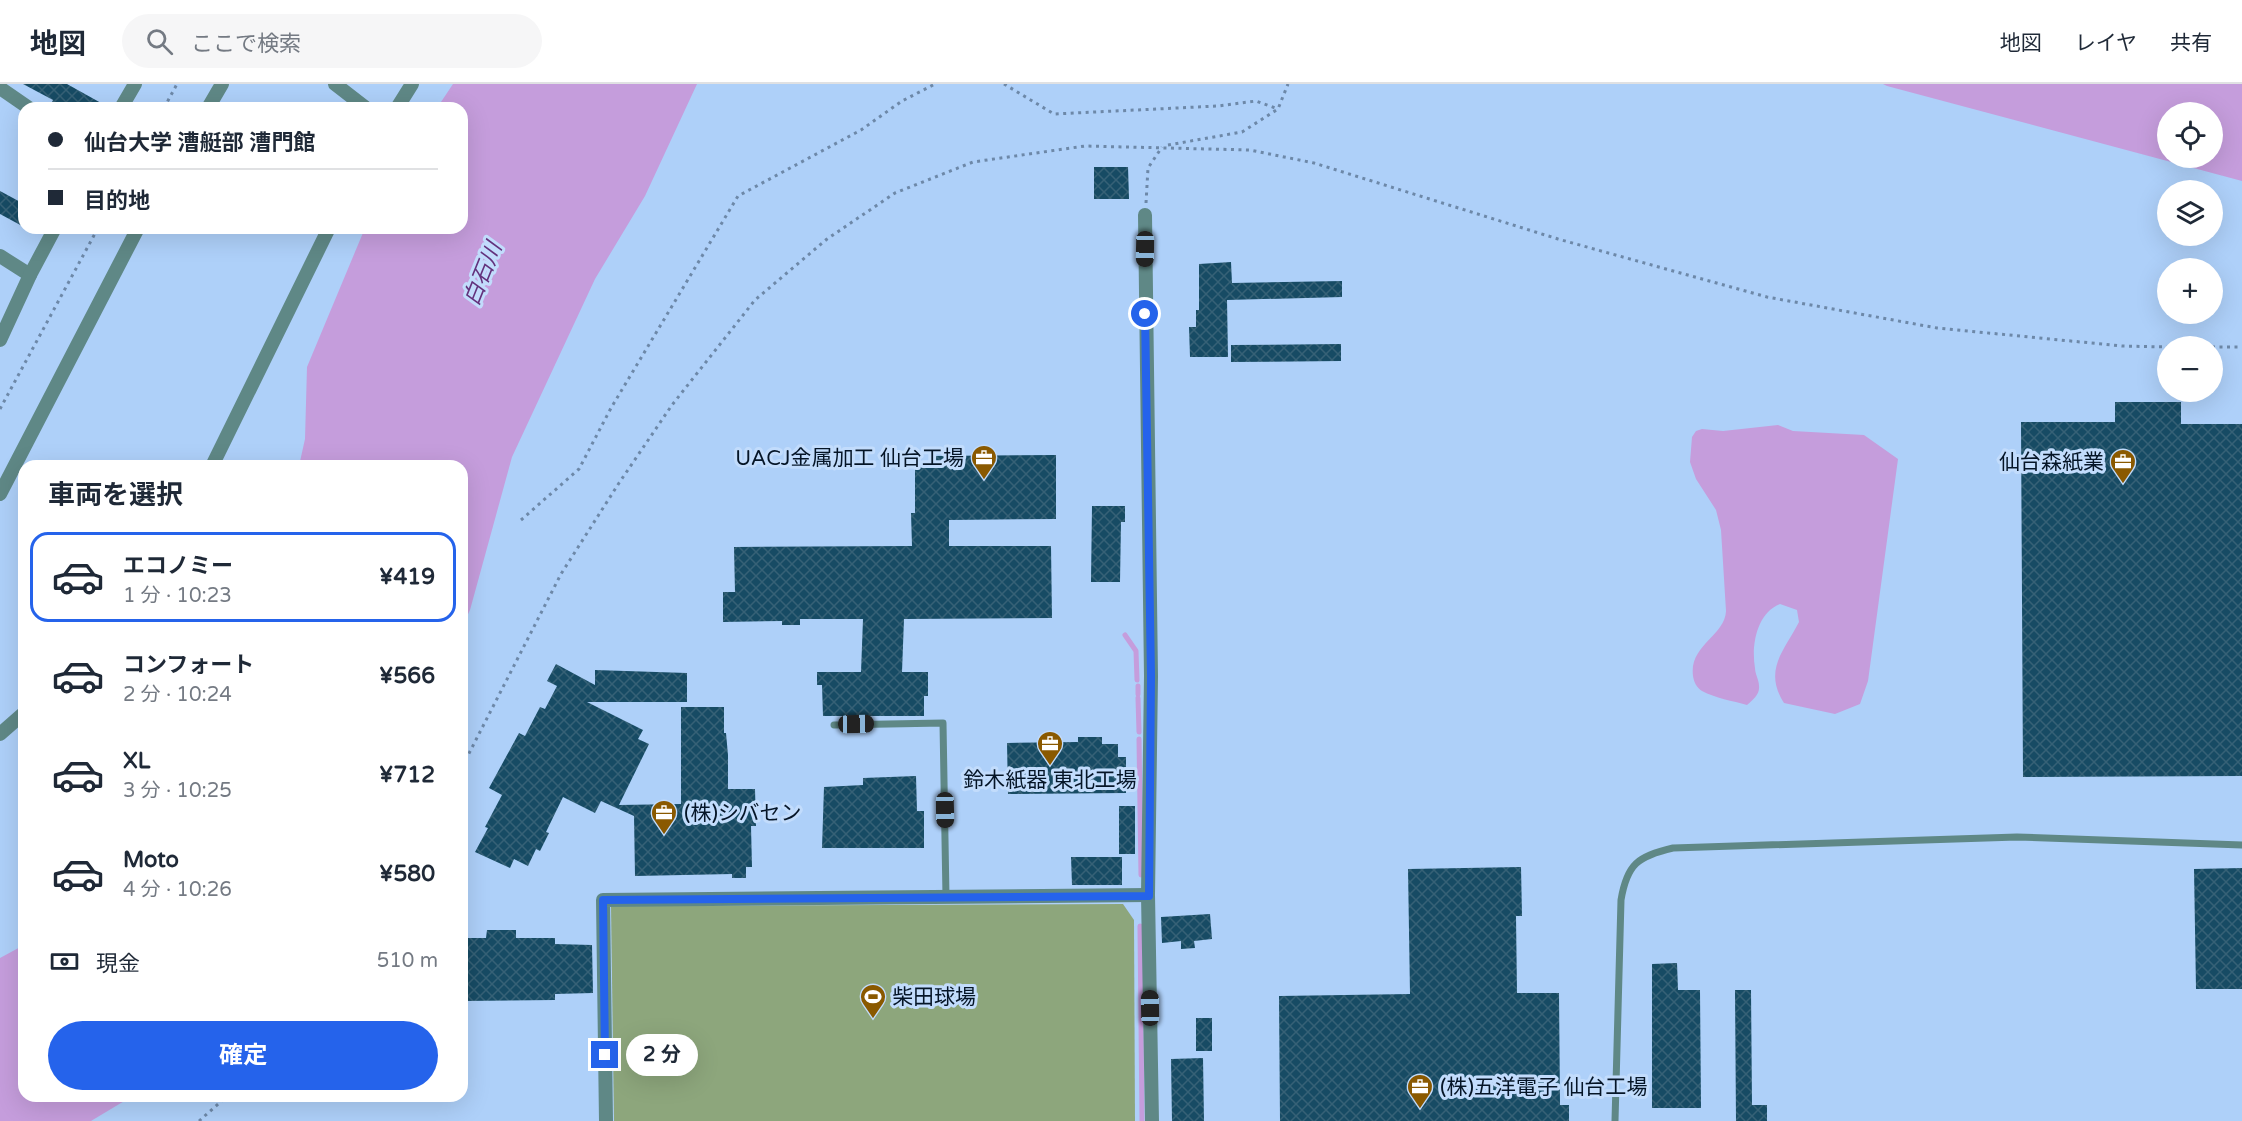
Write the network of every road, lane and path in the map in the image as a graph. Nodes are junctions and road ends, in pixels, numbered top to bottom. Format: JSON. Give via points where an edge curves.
{"nodes":[{"id":1,"x":135,"y":84,"type":"edge"},
{"id":2,"x":177,"y":84,"type":"edge"},
{"id":3,"x":222,"y":84,"type":"edge"},
{"id":4,"x":335,"y":84,"type":"edge"},
{"id":5,"x":411,"y":84,"type":"edge"},
{"id":6,"x":935,"y":84,"type":"edge"},
{"id":7,"x":1004,"y":84,"type":"edge"},
{"id":8,"x":1288,"y":84,"type":"edge"},
{"id":9,"x":2,"y":87,"type":"edge"},
{"id":10,"x":21,"y":102,"type":"edge"},
{"id":11,"x":124,"y":102,"type":"edge"},
{"id":12,"x":167,"y":102,"type":"edge"},
{"id":13,"x":212,"y":102,"type":"edge"},
{"id":14,"x":358,"y":102,"type":"edge"},
{"id":15,"x":400,"y":102,"type":"edge"},
{"id":16,"x":1278,"y":109,"type":"junction"},
{"id":17,"x":1162,"y":147,"type":"junction"},
{"id":18,"x":1145,"y":215,"type":"joint"},
{"id":19,"x":53,"y":234,"type":"edge"},
{"id":20,"x":95,"y":234,"type":"edge"},
{"id":21,"x":135,"y":234,"type":"edge"},
{"id":22,"x":326,"y":234,"type":"edge"},
{"id":23,"x":0,"y":256,"type":"edge"},
{"id":24,"x":30,"y":275,"type":"junction"},
{"id":25,"x":0,"y":340,"type":"edge"},
{"id":26,"x":2157,"y":347,"type":"edge"},
{"id":27,"x":2223,"y":347,"type":"edge"},
{"id":28,"x":2242,"y":347,"type":"edge"},
{"id":29,"x":0,"y":409,"type":"edge"},
{"id":30,"x":215,"y":460,"type":"edge"},
{"id":31,"x":0,"y":494,"type":"edge"},
{"id":32,"x":522,"y":520,"type":"dead end"},
{"id":33,"x":18,"y":718,"type":"edge"},
{"id":34,"x":834,"y":724,"type":"dead end"},
{"id":35,"x":0,"y":734,"type":"edge"},
{"id":36,"x":468,"y":755,"type":"edge"},
{"id":37,"x":2242,"y":845,"type":"edge"},
{"id":38,"x":1149,"y":896,"type":"junction"},
{"id":39,"x":946,"y":897,"type":"junction"},
{"id":40,"x":220,"y":1102,"type":"edge"},
{"id":41,"x":199,"y":1121,"type":"edge"},
{"id":42,"x":606,"y":1121,"type":"edge"},
{"id":43,"x":1152,"y":1121,"type":"edge"},
{"id":44,"x":1615,"y":1121,"type":"edge"}],
"edges":[{"from":1,"to":11,"type":"street"},
{"from":2,"to":12,"type":"path"},
{"from":3,"to":13,"type":"street"},
{"from":4,"to":14,"type":"street"},
{"from":5,"to":15,"type":"street"},
{"from":6,"to":32,"type":"path","via":[[902,100],[861,130],[738,195],[579,469]]},
{"from":7,"to":16,"type":"path","via":[[1054,114],[1256,101]]},
{"from":8,"to":16,"type":"path"},
{"from":9,"to":10,"type":"street"},
{"from":16,"to":17,"type":"path","via":[[1242,132]]},
{"from":17,"to":18,"type":"path","via":[[1148,168]]},
{"from":17,"to":26,"type":"path","via":[[1250,150],[1314,163],[1558,239],[1767,297],[1937,328]]},
{"from":17,"to":36,"type":"path","via":[[1085,146],[973,162],[895,193],[827,239],[755,300],[672,405],[567,565]]},
{"from":18,"to":38,"type":"street","via":[[1151,676]]},
{"from":19,"to":24,"type":"street"},
{"from":20,"to":29,"type":"path"},
{"from":21,"to":31,"type":"street"},
{"from":22,"to":30,"type":"street"},
{"from":23,"to":24,"type":"street"},
{"from":24,"to":25,"type":"street"},
{"from":27,"to":28,"type":"path"},
{"from":33,"to":35,"type":"street"},
{"from":34,"to":39,"type":"lane","via":[[943,723]]},
{"from":37,"to":44,"type":"lane","via":[[2017,837],[1673,848],[1652,853],[1637,862],[1624,880],[1621,900]]},
{"from":38,"to":39,"type":"street"},
{"from":38,"to":43,"type":"street"},
{"from":39,"to":42,"type":"street","via":[[603,900]]},
{"from":40,"to":41,"type":"path"}]}
